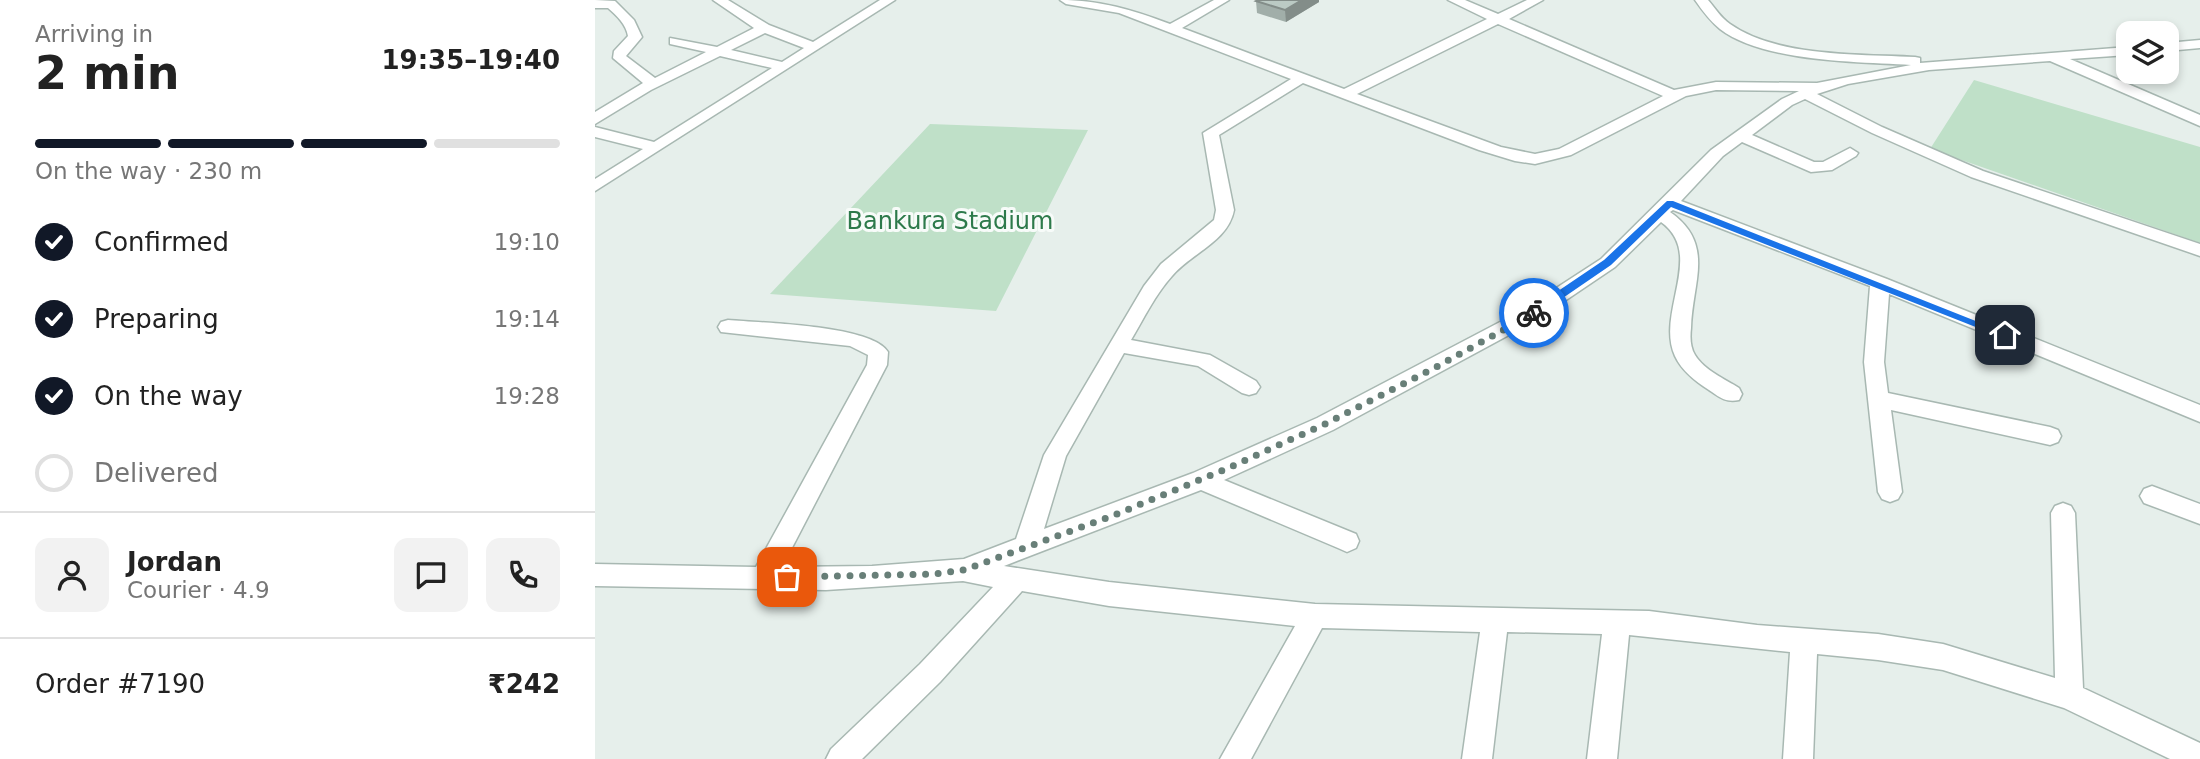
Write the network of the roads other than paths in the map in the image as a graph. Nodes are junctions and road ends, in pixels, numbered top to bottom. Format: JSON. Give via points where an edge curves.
{"nodes":[{"id":1,"x":719,"y":0,"type":"edge"},
{"id":2,"x":889,"y":0,"type":"edge"},
{"id":3,"x":1066,"y":0,"type":"edge"},
{"id":4,"x":1223,"y":0,"type":"edge"},
{"id":5,"x":1454,"y":0,"type":"edge"},
{"id":6,"x":1537,"y":0,"type":"edge"},
{"id":7,"x":1701,"y":0,"type":"edge"},
{"id":8,"x":595,"y":4,"type":"edge"},
{"id":9,"x":1496,"y":19,"type":"junction"},
{"id":10,"x":764,"y":28,"type":"junction"},
{"id":11,"x":1170,"y":29,"type":"junction"},
{"id":12,"x":675,"y":41,"type":"dead end"},
{"id":13,"x":2200,"y":44,"type":"edge"},
{"id":14,"x":2179,"y":46,"type":"edge"},
{"id":15,"x":813,"y":47,"type":"junction"},
{"id":16,"x":717,"y":51,"type":"junction"},
{"id":17,"x":2116,"y":52,"type":"edge"},
{"id":18,"x":2053,"y":57,"type":"junction"},
{"id":19,"x":1966,"y":64,"type":"junction"},
{"id":20,"x":783,"y":66,"type":"junction"},
{"id":21,"x":1302,"y":78,"type":"junction"},
{"id":22,"x":650,"y":86,"type":"junction"},
{"id":23,"x":1813,"y":90,"type":"junction"},
{"id":24,"x":1345,"y":94,"type":"junction"},
{"id":25,"x":1673,"y":95,"type":"junction"},
{"id":26,"x":595,"y":119,"type":"edge"},
{"id":27,"x":2200,"y":121,"type":"edge"},
{"id":28,"x":595,"y":132,"type":"edge"},
{"id":29,"x":1739,"y":135,"type":"junction"},
{"id":30,"x":655,"y":147,"type":"junction"},
{"id":31,"x":1850,"y":153,"type":"dead end"},
{"id":32,"x":595,"y":186,"type":"edge"},
{"id":33,"x":1665,"y":208,"type":"junction"},
{"id":34,"x":2200,"y":250,"type":"edge"},
{"id":35,"x":1880,"y":284,"type":"junction"},
{"id":36,"x":728,"y":327,"type":"dead end"},
{"id":37,"x":1118,"y":345,"type":"junction"},
{"id":38,"x":1249,"y":387,"type":"dead end"},
{"id":39,"x":1731,"y":394,"type":"dead end"},
{"id":40,"x":1878,"y":399,"type":"junction"},
{"id":41,"x":2200,"y":414,"type":"edge"},
{"id":42,"x":2050,"y":436,"type":"dead end"},
{"id":43,"x":1201,"y":480,"type":"junction"},
{"id":44,"x":1890,"y":492,"type":"dead end"},
{"id":45,"x":2152,"y":496,"type":"dead end"},
{"id":46,"x":2063,"y":513,"type":"dead end"},
{"id":47,"x":2200,"y":513,"type":"edge"},
{"id":48,"x":1347,"y":541,"type":"dead end"},
{"id":49,"x":1026,"y":548,"type":"junction"},
{"id":50,"x":964,"y":570,"type":"junction"},
{"id":51,"x":595,"y":575,"type":"edge"},
{"id":52,"x":764,"y":577,"type":"junction"},
{"id":53,"x":1017,"y":579,"type":"junction"},
{"id":54,"x":1315,"y":616,"type":"junction"},
{"id":55,"x":1495,"y":620,"type":"junction"},
{"id":56,"x":1617,"y":622,"type":"junction"},
{"id":57,"x":1804,"y":641,"type":"junction"},
{"id":58,"x":2069,"y":696,"type":"junction"},
{"id":59,"x":2200,"y":758,"type":"edge"},
{"id":60,"x":841,"y":759,"type":"edge"},
{"id":61,"x":1235,"y":759,"type":"edge"},
{"id":62,"x":1477,"y":759,"type":"edge"},
{"id":63,"x":1602,"y":759,"type":"edge"},
{"id":64,"x":1798,"y":759,"type":"edge"}],
"edges":[{"from":1,"to":10,"type":"street"},
{"from":2,"to":15,"type":"street"},
{"from":3,"to":11,"type":"street","via":[[1115,8]]},
{"from":4,"to":11,"type":"street"},
{"from":5,"to":9,"type":"street"},
{"from":6,"to":9,"type":"street"},
{"from":7,"to":19,"type":"street","via":[[1729,29],[1779,47]]},
{"from":8,"to":22,"type":"street","via":[[611,4],[635,31],[619,54],[649,78]]},
{"from":9,"to":24,"type":"street"},
{"from":9,"to":25,"type":"street"},
{"from":10,"to":15,"type":"street"},
{"from":10,"to":16,"type":"street"},
{"from":11,"to":21,"type":"street"},
{"from":12,"to":16,"type":"street"},
{"from":13,"to":14,"type":"street"},
{"from":15,"to":20,"type":"street"},
{"from":16,"to":20,"type":"street"},
{"from":16,"to":22,"type":"street"},
{"from":17,"to":18,"type":"street"},
{"from":18,"to":19,"type":"street"},
{"from":18,"to":27,"type":"street"},
{"from":19,"to":23,"type":"street","via":[[1929,66]]},
{"from":20,"to":30,"type":"street"},
{"from":21,"to":24,"type":"street"},
{"from":21,"to":37,"type":"street","via":[[1211,133],[1223,220],[1168,268]]},
{"from":22,"to":26,"type":"street"},
{"from":23,"to":25,"type":"street","via":[[1716,86]]},
{"from":23,"to":29,"type":"street"},
{"from":23,"to":34,"type":"street","via":[[1877,130],[1965,169]]},
{"from":24,"to":25,"type":"street","via":[[1514,157],[1540,160],[1565,152]]},
{"from":28,"to":30,"type":"street"},
{"from":29,"to":31,"type":"street","via":[[1811,167],[1826,167]]},
{"from":29,"to":33,"type":"street"},
{"from":30,"to":32,"type":"street"},
{"from":33,"to":35,"type":"street"},
{"from":33,"to":39,"type":"street","via":[[1687,241],[1683,353]]},
{"from":33,"to":43,"type":"street","via":[[1608,262],[1528,316],[1325,424]]},
{"from":35,"to":40,"type":"street","via":[[1874,362]]},
{"from":35,"to":41,"type":"street"},
{"from":36,"to":52,"type":"street","via":[[852,339],[878,352],[872,377]]},
{"from":37,"to":38,"type":"street","via":[[1203,360]]},
{"from":37,"to":49,"type":"street","via":[[1055,455]]},
{"from":40,"to":42,"type":"street"},
{"from":40,"to":44,"type":"street"},
{"from":43,"to":48,"type":"street"},
{"from":43,"to":49,"type":"street"},
{"from":45,"to":47,"type":"street"},
{"from":46,"to":58,"type":"street"},
{"from":49,"to":50,"type":"street"},
{"from":50,"to":52,"type":"street"},
{"from":50,"to":53,"type":"street"},
{"from":51,"to":52,"type":"street"},
{"from":53,"to":54,"type":"street","via":[[1109,594]]},
{"from":53,"to":60,"type":"street","via":[[930,673]]},
{"from":54,"to":55,"type":"street"},
{"from":54,"to":61,"type":"street"},
{"from":55,"to":56,"type":"street"},
{"from":55,"to":62,"type":"street"},
{"from":56,"to":57,"type":"street"},
{"from":56,"to":63,"type":"street"},
{"from":57,"to":58,"type":"street","via":[[1943,657]]},
{"from":57,"to":64,"type":"street"},
{"from":58,"to":59,"type":"street"}]}
